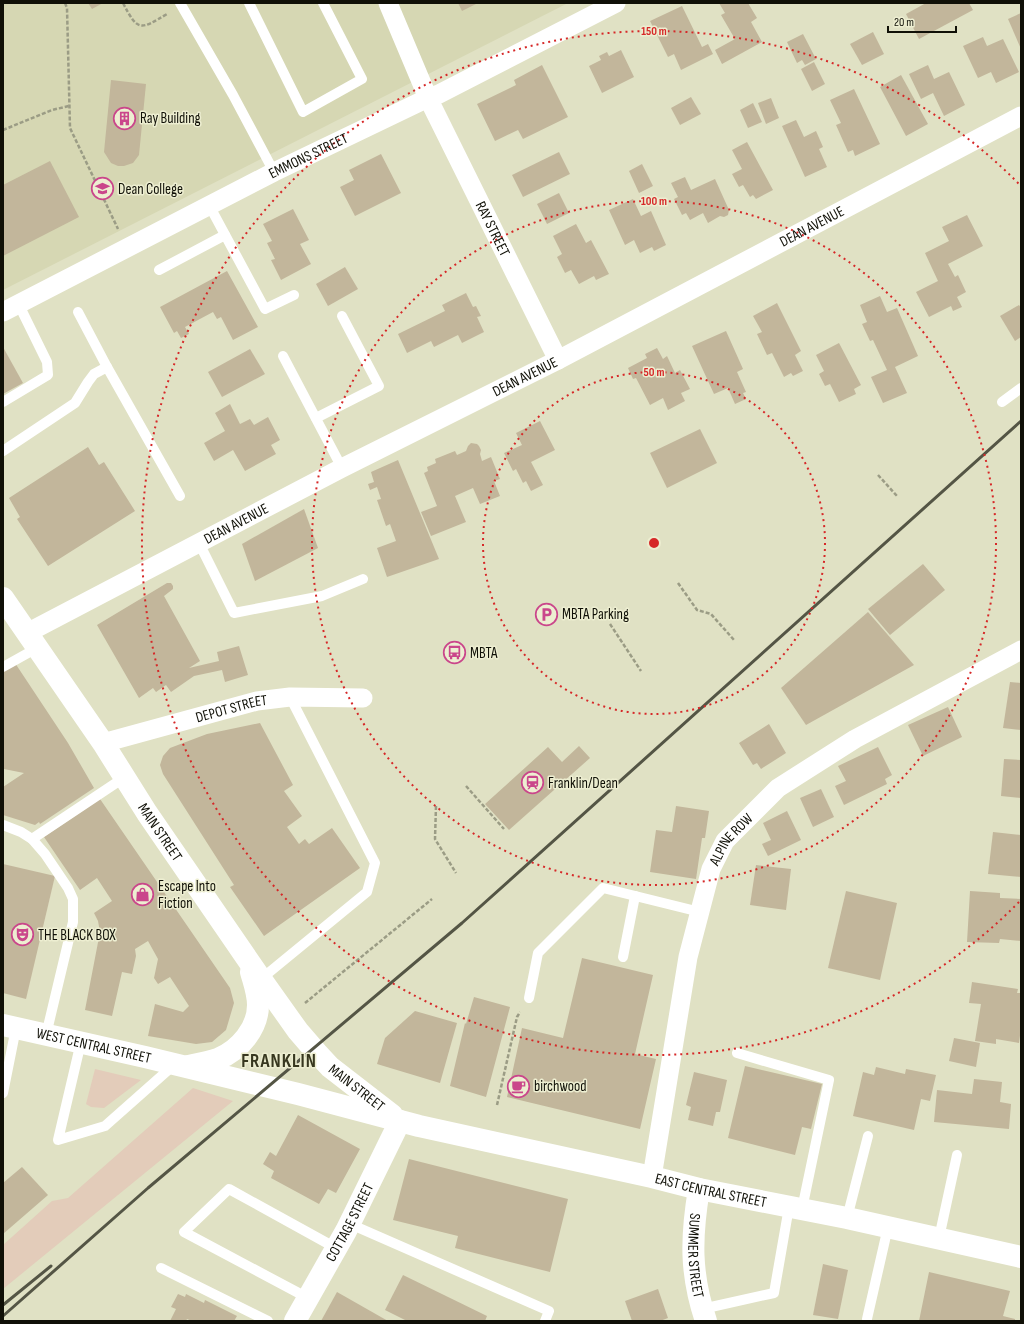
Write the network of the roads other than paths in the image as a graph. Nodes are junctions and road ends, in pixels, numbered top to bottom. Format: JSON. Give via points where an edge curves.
{"nodes":[{"id":1,"x":249,"y":3,"type":"edge"},
{"id":2,"x":323,"y":3,"type":"edge"},
{"id":3,"x":388,"y":3,"type":"edge"},
{"id":4,"x":616,"y":3,"type":"edge"},
{"id":5,"x":181,"y":4,"type":"edge"},
{"id":6,"x":428,"y":98,"type":"junction"},
{"id":7,"x":1021,"y":116,"type":"edge"},
{"id":8,"x":274,"y":172,"type":"junction"},
{"id":9,"x":210,"y":206,"type":"junction"},
{"id":10,"x":225,"y":235,"type":"junction"},
{"id":11,"x":159,"y":270,"type":"dead end"},
{"id":12,"x":294,"y":295,"type":"dead end"},
{"id":13,"x":11,"y":308,"type":"edge"},
{"id":14,"x":78,"y":312,"type":"dead end"},
{"id":15,"x":342,"y":316,"type":"dead end"},
{"id":16,"x":283,"y":356,"type":"dead end"},
{"id":17,"x":558,"y":360,"type":"junction"},
{"id":18,"x":107,"y":367,"type":"junction"},
{"id":19,"x":1021,"y":388,"type":"edge"},
{"id":20,"x":3,"y":402,"type":"edge"},
{"id":21,"x":1002,"y":402,"type":"dead end"},
{"id":22,"x":316,"y":418,"type":"junction"},
{"id":23,"x":3,"y":451,"type":"edge"},
{"id":24,"x":342,"y":468,"type":"junction"},
{"id":25,"x":180,"y":496,"type":"dead end"},
{"id":26,"x":199,"y":543,"type":"junction"},
{"id":27,"x":363,"y":579,"type":"dead end"},
{"id":28,"x":3,"y":598,"type":"edge"},
{"id":29,"x":32,"y":640,"type":"junction"},
{"id":30,"x":1021,"y":650,"type":"edge"},
{"id":31,"x":3,"y":667,"type":"edge"},
{"id":32,"x":290,"y":697,"type":"junction"},
{"id":33,"x":363,"y":698,"type":"dead end"},
{"id":34,"x":103,"y":743,"type":"junction"},
{"id":35,"x":125,"y":777,"type":"junction"},
{"id":36,"x":3,"y":825,"type":"edge"},
{"id":37,"x":32,"y":839,"type":"junction"},
{"id":38,"x":635,"y":896,"type":"junction"},
{"id":39,"x":700,"y":912,"type":"junction"},
{"id":40,"x":623,"y":957,"type":"dead end"},
{"id":41,"x":247,"y":959,"type":"junction"},
{"id":42,"x":261,"y":980,"type":"junction"},
{"id":43,"x":529,"y":998,"type":"road end"},
{"id":44,"x":10,"y":1027,"type":"edge"},
{"id":45,"x":46,"y":1034,"type":"junction"},
{"id":46,"x":82,"y":1042,"type":"junction"},
{"id":47,"x":737,"y":1053,"type":"dead end"},
{"id":48,"x":180,"y":1066,"type":"junction"},
{"id":49,"x":3,"y":1092,"type":"edge"},
{"id":50,"x":400,"y":1121,"type":"junction"},
{"id":51,"x":868,"y":1136,"type":"dead end"},
{"id":52,"x":957,"y":1155,"type":"dead end"},
{"id":53,"x":652,"y":1177,"type":"junction"},
{"id":54,"x":699,"y":1188,"type":"junction"},
{"id":55,"x":796,"y":1208,"type":"junction"},
{"id":56,"x":847,"y":1218,"type":"junction"},
{"id":57,"x":350,"y":1224,"type":"junction"},
{"id":58,"x":888,"y":1227,"type":"junction"},
{"id":59,"x":939,"y":1238,"type":"junction"},
{"id":60,"x":336,"y":1248,"type":"junction"},
{"id":61,"x":1021,"y":1257,"type":"edge"},
{"id":62,"x":161,"y":1268,"type":"dead end"},
{"id":63,"x":308,"y":1298,"type":"junction"},
{"id":64,"x":704,"y":1315,"type":"edge"},
{"id":65,"x":867,"y":1319,"type":"dead end"},
{"id":66,"x":268,"y":1321,"type":"edge"},
{"id":67,"x":295,"y":1321,"type":"edge"},
{"id":68,"x":545,"y":1321,"type":"edge"}],
"edges":[{"from":1,"to":2,"type":"lane","via":[[303,112],[362,79]]},
{"from":3,"to":6,"type":"street","name":"RAY STREET"},
{"from":4,"to":6,"type":"street","name":"EMMONS STREET"},
{"from":5,"to":8,"type":"lane"},
{"from":6,"to":8,"type":"street","name":"EMMONS STREET"},
{"from":6,"to":17,"type":"street","name":"RAY STREET"},
{"from":7,"to":17,"type":"street","name":"DEAN AVENUE"},
{"from":8,"to":9,"type":"street","name":"EMMONS STREET"},
{"from":9,"to":10,"type":"lane"},
{"from":9,"to":13,"type":"street","name":"EMMONS STREET"},
{"from":10,"to":11,"type":"lane"},
{"from":10,"to":12,"type":"lane","via":[[265,309]]},
{"from":13,"to":20,"type":"lane","via":[[47,362],[48,375]]},
{"from":14,"to":18,"type":"lane"},
{"from":15,"to":22,"type":"lane","via":[[379,386]]},
{"from":16,"to":22,"type":"lane"},
{"from":17,"to":24,"type":"street","name":"DEAN AVENUE"},
{"from":18,"to":23,"type":"lane","via":[[94,374],[75,403]]},
{"from":18,"to":25,"type":"lane"},
{"from":19,"to":21,"type":"lane"},
{"from":22,"to":24,"type":"lane"},
{"from":24,"to":26,"type":"street","name":"DEAN AVENUE"},
{"from":26,"to":27,"type":"lane","via":[[234,613],[322,596]]},
{"from":26,"to":29,"type":"street","name":"DEAN AVENUE"},
{"from":28,"to":29,"type":"main road","name":"MAIN STREET"},
{"from":29,"to":31,"type":"lane"},
{"from":29,"to":34,"type":"main road","name":"MAIN STREET"},
{"from":30,"to":39,"type":"street","name":"ALPINE ROW","via":[[855,739],[778,788],[725,841],[711,870]]},
{"from":32,"to":33,"type":"street","name":"DEPOT STREET"},
{"from":32,"to":34,"type":"street","name":"DEPOT STREET","via":[[257,701]]},
{"from":32,"to":42,"type":"lane","via":[[374,863],[367,892]]},
{"from":34,"to":35,"type":"main road","name":"MAIN STREET"},
{"from":35,"to":37,"type":"lane"},
{"from":35,"to":41,"type":"main road","name":"MAIN STREET"},
{"from":36,"to":37,"type":"lane"},
{"from":37,"to":45,"type":"lane","via":[[68,888],[74,906],[71,934]]},
{"from":38,"to":39,"type":"lane"},
{"from":38,"to":40,"type":"lane"},
{"from":38,"to":43,"type":"lane","via":[[604,888],[538,953]]},
{"from":39,"to":53,"type":"street","name":"ALPINE ROW","via":[[688,957]]},
{"from":41,"to":42,"type":"main road","name":"MAIN STREET"},
{"from":41,"to":48,"type":"main road","name":"WEST CENTRAL STREET","via":[[258,1001],[253,1028],[245,1039],[218,1059]]},
{"from":42,"to":50,"type":"main road","name":"MAIN STREET","via":[[298,1031],[326,1063]]},
{"from":44,"to":45,"type":"main road","name":"WEST CENTRAL STREET"},
{"from":44,"to":49,"type":"lane"},
{"from":45,"to":46,"type":"main road","name":"WEST CENTRAL STREET"},
{"from":46,"to":48,"type":"main road","name":"WEST CENTRAL STREET"},
{"from":46,"to":48,"type":"lane","via":[[58,1140],[106,1126]]},
{"from":47,"to":55,"type":"lane","via":[[829,1080]]},
{"from":48,"to":50,"type":"main road","name":"WEST CENTRAL STREET"},
{"from":50,"to":53,"type":"main road","name":"EAST CENTRAL STREET"},
{"from":50,"to":57,"type":"main road","name":"COTTAGE STREET"},
{"from":51,"to":56,"type":"lane"},
{"from":52,"to":59,"type":"lane"},
{"from":53,"to":54,"type":"main road","name":"EAST CENTRAL STREET"},
{"from":54,"to":55,"type":"main road","name":"EAST CENTRAL STREET"},
{"from":54,"to":64,"type":"main road","name":"SUMMER STREET","via":[[692,1247],[695,1278]]},
{"from":55,"to":56,"type":"main road","name":"EAST CENTRAL STREET"},
{"from":55,"to":64,"type":"lane","via":[[774,1293]]},
{"from":56,"to":58,"type":"main road","name":"EAST CENTRAL STREET"},
{"from":57,"to":60,"type":"main road","name":"COTTAGE STREET"},
{"from":57,"to":68,"type":"lane","via":[[549,1312]]},
{"from":58,"to":59,"type":"main road","name":"EAST CENTRAL STREET"},
{"from":58,"to":65,"type":"lane"},
{"from":59,"to":61,"type":"main road","name":"EAST CENTRAL STREET"},
{"from":60,"to":63,"type":"main road","name":"COTTAGE STREET"},
{"from":60,"to":63,"type":"lane","via":[[229,1189],[184,1232]]},
{"from":62,"to":66,"type":"lane"},
{"from":63,"to":67,"type":"main road","name":"COTTAGE STREET"}]}
